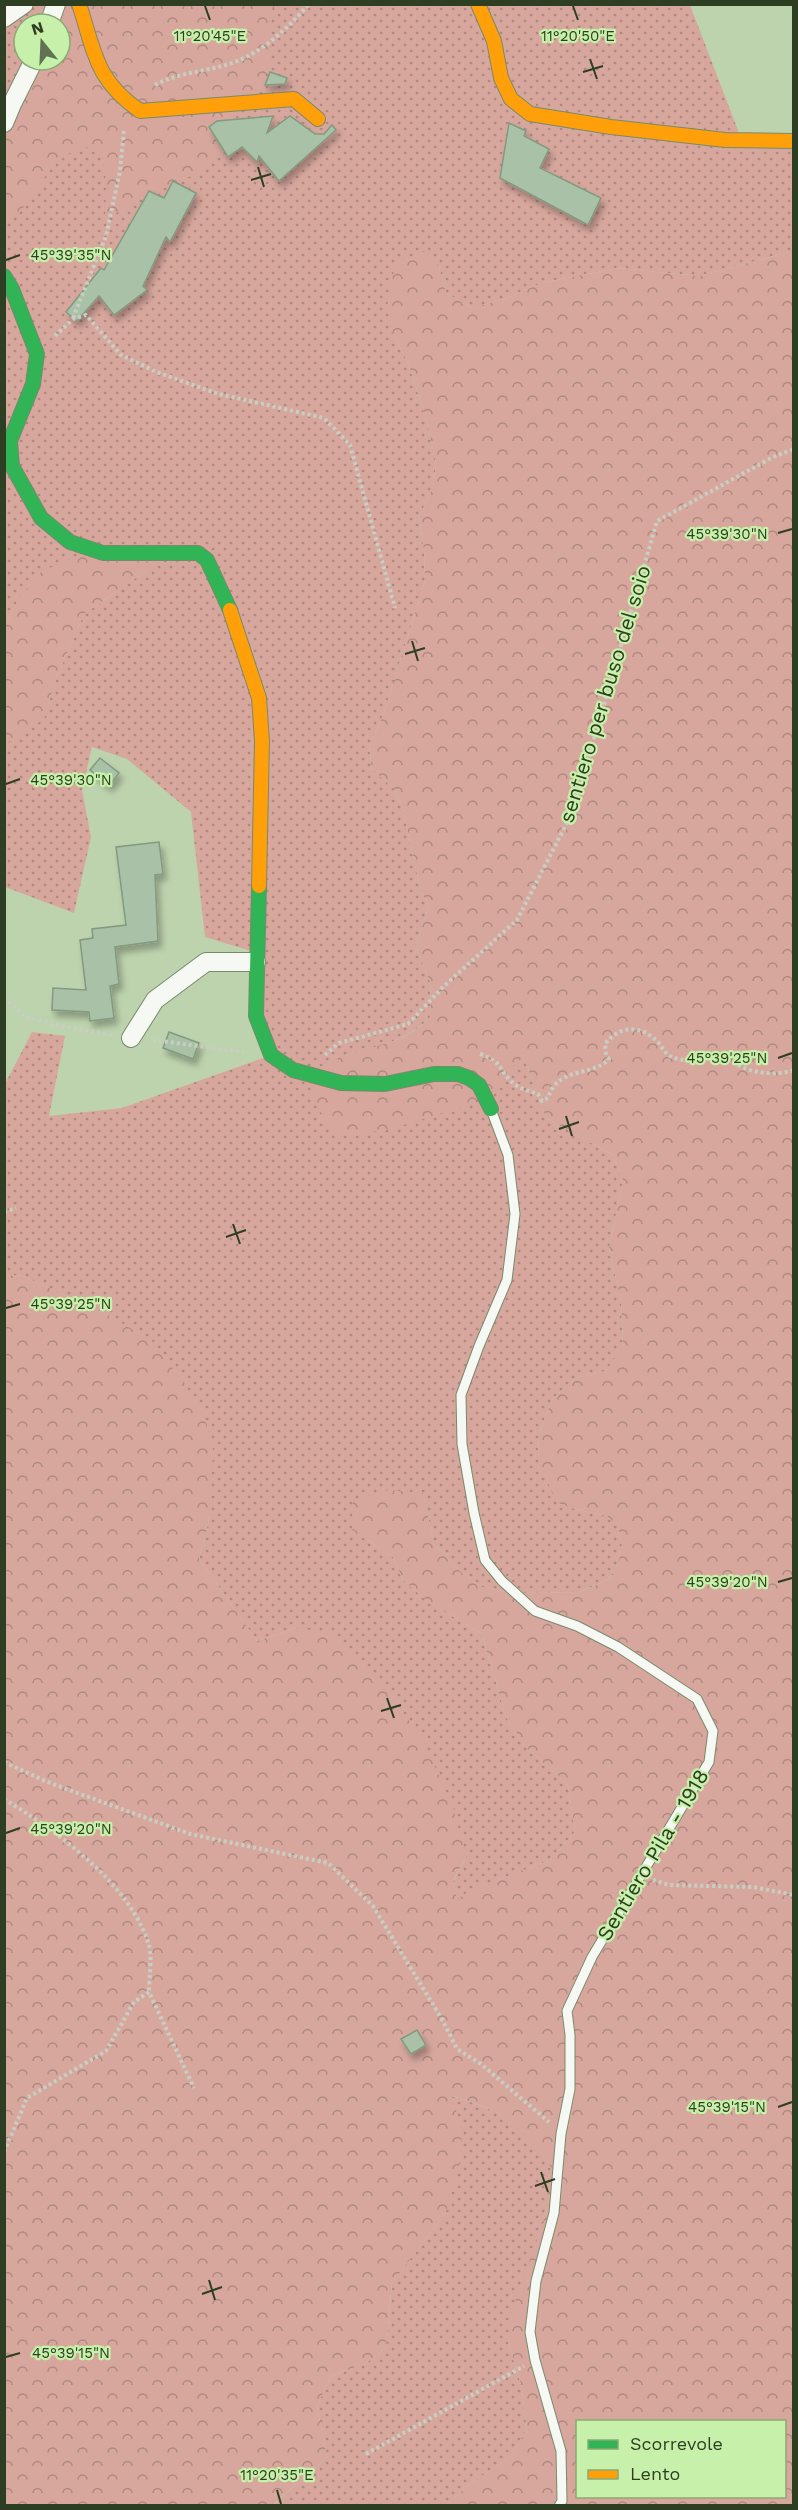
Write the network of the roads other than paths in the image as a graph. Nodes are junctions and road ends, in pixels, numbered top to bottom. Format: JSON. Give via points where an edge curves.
{"nodes":[{"id":1,"x":24,"y":4,"type":"edge"},
{"id":2,"x":79,"y":4,"type":"edge"},
{"id":3,"x":478,"y":4,"type":"edge"},
{"id":4,"x":4,"y":18,"type":"edge"},
{"id":5,"x":28,"y":72,"type":"edge"},
{"id":6,"x":318,"y":119,"type":"dead end"},
{"id":7,"x":4,"y":123,"type":"edge"},
{"id":8,"x":794,"y":141,"type":"edge"},
{"id":9,"x":4,"y":276,"type":"edge"},
{"id":10,"x":256,"y":962,"type":"junction"},
{"id":11,"x":131,"y":1038,"type":"dead end"},
{"id":12,"x":491,"y":1110,"type":"joint"},
{"id":13,"x":559,"y":2505,"type":"edge"}],
"edges":[{"from":1,"to":4,"type":"street"},
{"from":2,"to":6,"type":"street","via":[[104,80],[120,99],[140,111],[294,99]]},
{"from":3,"to":8,"type":"street","via":[[494,41],[501,78],[511,99],[530,114],[725,140]]},
{"from":5,"to":7,"type":"street"},
{"from":9,"to":10,"type":"street","via":[[37,354],[33,384],[10,441],[12,466],[41,518],[70,542],[103,553],[198,554],[207,560],[231,612],[259,698],[262,741]]},
{"from":10,"to":11,"type":"street","via":[[206,962],[155,1000]]},
{"from":10,"to":12,"type":"street","via":[[256,1016],[271,1055],[302,1076],[382,1084],[439,1073],[460,1074],[479,1085]]},
{"from":12,"to":13,"type":"lane","name":"Sentiero Pila - 1918","via":[[508,1155],[516,1215],[507,1280],[461,1395],[462,1444],[485,1560],[535,1611],[618,1647],[697,1699],[713,1731],[709,1761],[592,1957],[567,2011],[570,2089],[561,2134],[554,2213],[536,2281],[530,2332],[561,2451]]}]}
